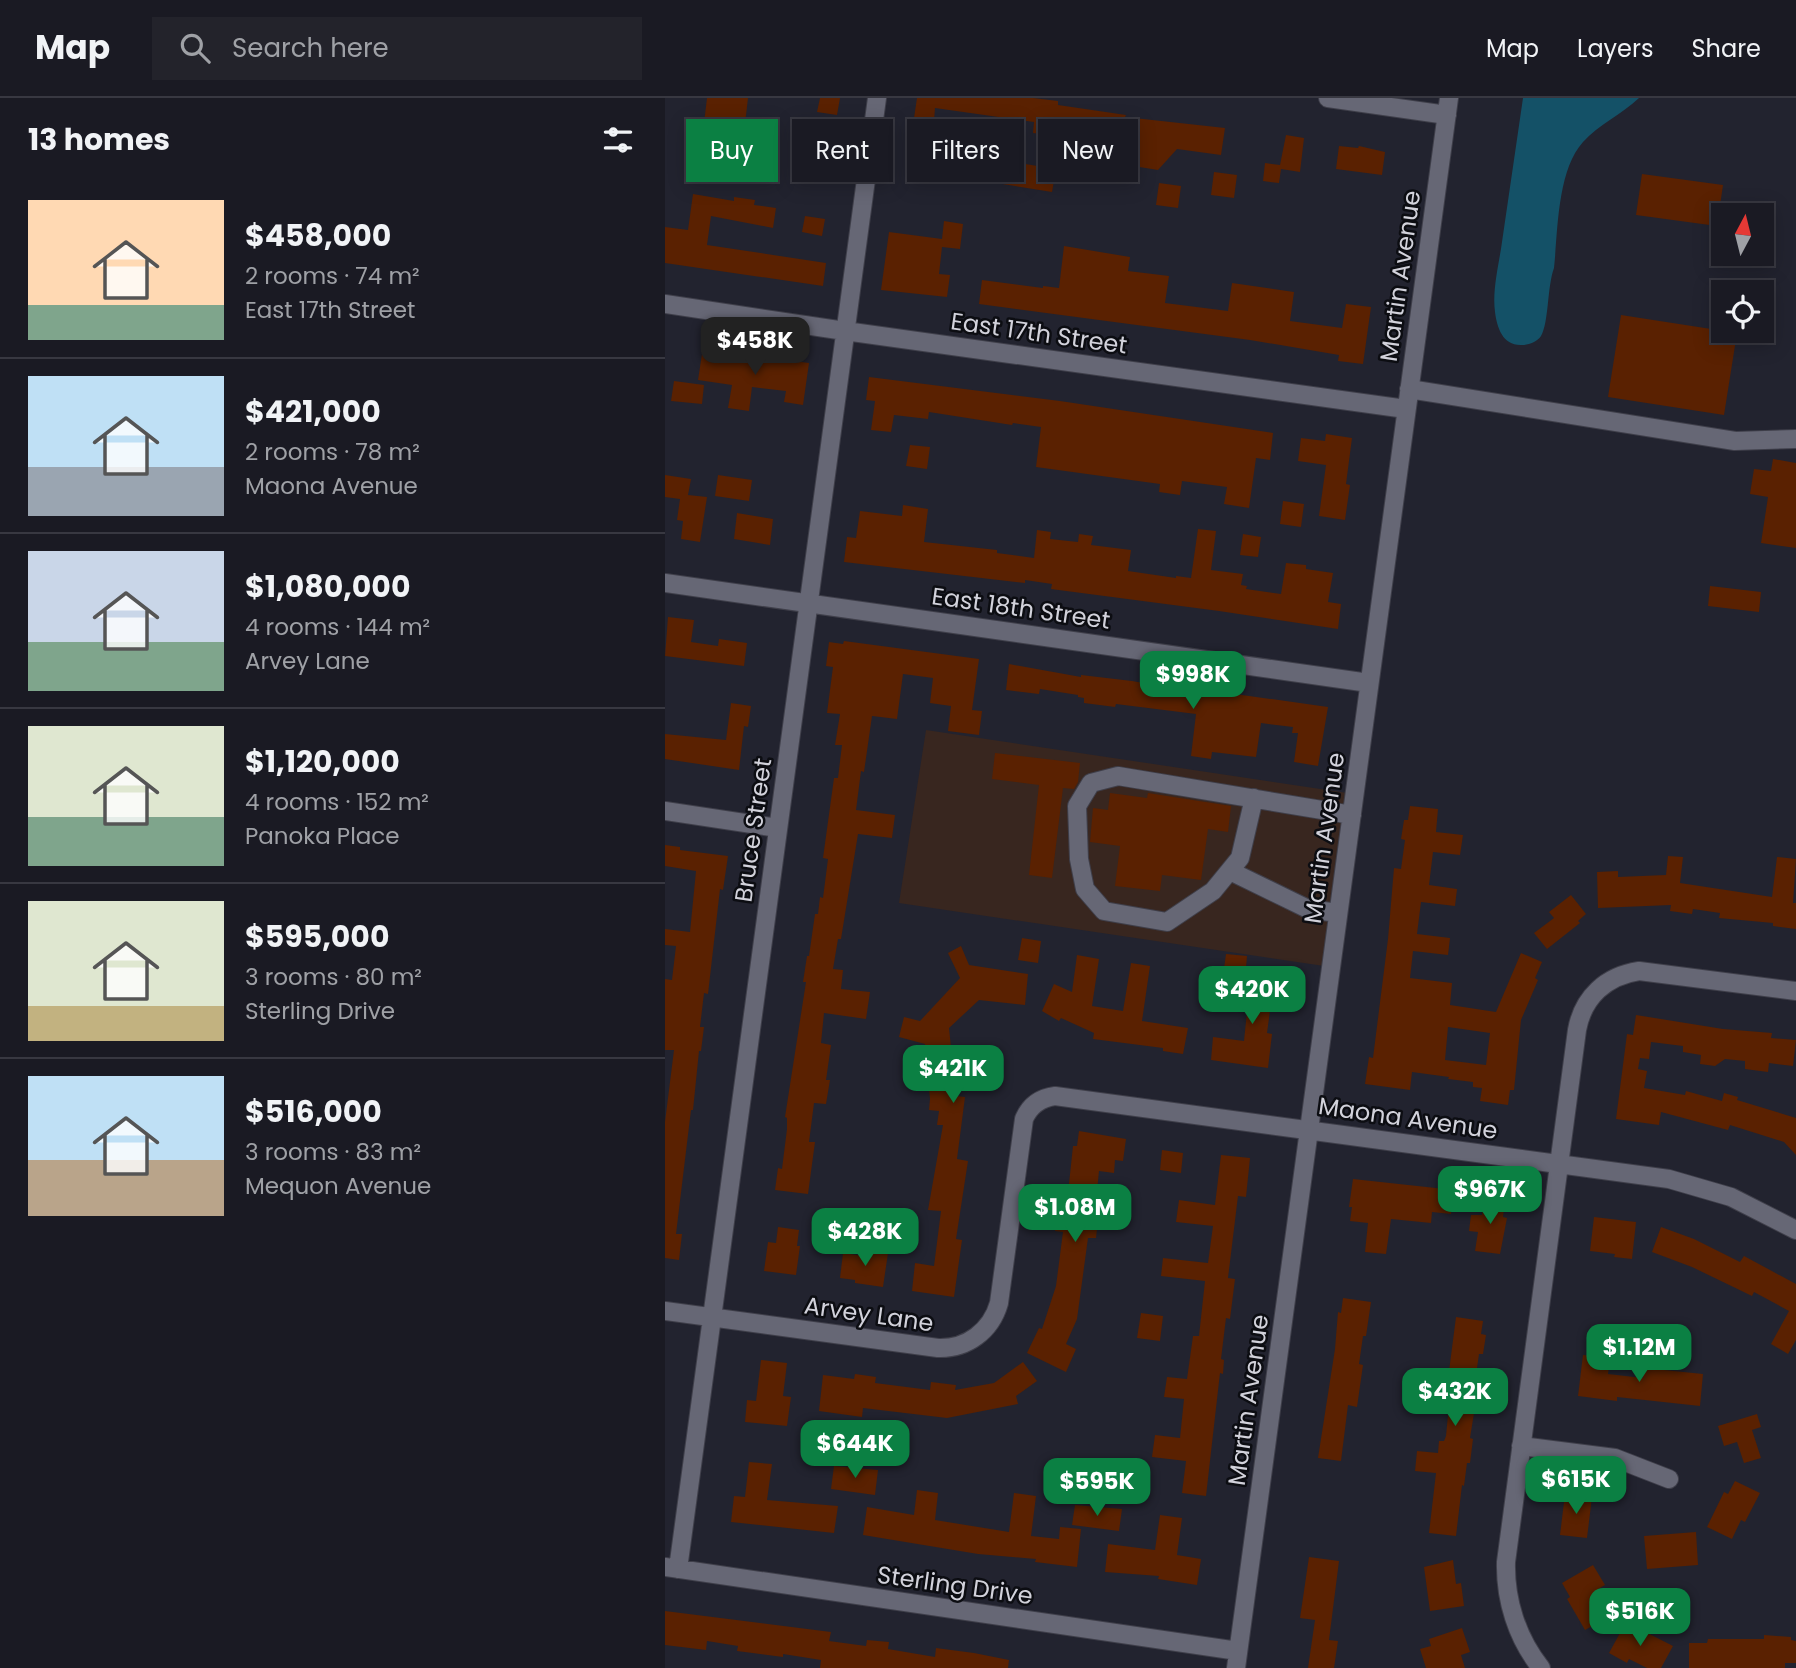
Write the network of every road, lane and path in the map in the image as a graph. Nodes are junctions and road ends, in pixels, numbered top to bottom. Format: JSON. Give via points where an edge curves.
{"nodes":[{"id":1,"x":877,"y":98,"type":"edge"},
{"id":2,"x":1328,"y":98,"type":"edge"},
{"id":3,"x":1448,"y":107,"type":"edge"},
{"id":4,"x":665,"y":304,"type":"edge"},
{"id":5,"x":845,"y":331,"type":"junction"},
{"id":6,"x":1409,"y":389,"type":"junction"},
{"id":7,"x":1406,"y":409,"type":"junction"},
{"id":8,"x":1796,"y":439,"type":"edge"},
{"id":9,"x":665,"y":583,"type":"edge"},
{"id":10,"x":808,"y":603,"type":"junction"},
{"id":11,"x":1369,"y":683,"type":"junction"},
{"id":12,"x":1254,"y":798,"type":"junction"},
{"id":13,"x":665,"y":811,"type":"edge"},
{"id":14,"x":1352,"y":815,"type":"junction"},
{"id":15,"x":778,"y":828,"type":"junction"},
{"id":16,"x":1230,"y":871,"type":"junction"},
{"id":17,"x":1338,"y":913,"type":"junction"},
{"id":18,"x":1796,"y":991,"type":"edge"},
{"id":19,"x":1022,"y":1130,"type":"joint"},
{"id":20,"x":1309,"y":1130,"type":"junction"},
{"id":21,"x":1559,"y":1163,"type":"junction"},
{"id":22,"x":1796,"y":1230,"type":"edge"},
{"id":23,"x":665,"y":1311,"type":"edge"},
{"id":24,"x":712,"y":1317,"type":"junction"},
{"id":25,"x":1521,"y":1446,"type":"junction"},
{"id":26,"x":1668,"y":1479,"type":"dead end"},
{"id":27,"x":671,"y":1568,"type":"edge"},
{"id":28,"x":1237,"y":1660,"type":"edge"},
{"id":29,"x":1541,"y":1668,"type":"edge"}],
"edges":[{"from":1,"to":5,"type":"street","name":"Bruce Street"},
{"from":2,"to":3,"type":"street"},
{"from":3,"to":6,"type":"street","name":"Martin Avenue"},
{"from":4,"to":5,"type":"street","name":"East 17th Street"},
{"from":5,"to":7,"type":"street","name":"East 17th Street"},
{"from":5,"to":10,"type":"street","name":"Bruce Street"},
{"from":6,"to":7,"type":"street","name":"Martin Avenue"},
{"from":6,"to":8,"type":"street","via":[[1735,441]]},
{"from":7,"to":11,"type":"street","name":"Martin Avenue"},
{"from":9,"to":10,"type":"street","name":"East 18th Street"},
{"from":10,"to":11,"type":"street","name":"East 18th Street"},
{"from":10,"to":15,"type":"street","name":"Bruce Street"},
{"from":11,"to":14,"type":"street","name":"Martin Avenue"},
{"from":12,"to":14,"type":"street"},
{"from":12,"to":16,"type":"street","via":[[1240,858]]},
{"from":12,"to":16,"type":"street","via":[[1118,776],[1091,783],[1077,806],[1085,890],[1104,911],[1167,922],[1213,891]]},
{"from":13,"to":15,"type":"street"},
{"from":14,"to":17,"type":"street","name":"Martin Avenue"},
{"from":15,"to":24,"type":"street","name":"Bruce Street"},
{"from":16,"to":17,"type":"street","via":[[1308,909]]},
{"from":17,"to":20,"type":"street","name":"Martin Avenue"},
{"from":18,"to":21,"type":"street","via":[[1649,971],[1621,975],[1600,987],[1578,1023]]},
{"from":19,"to":20,"type":"street","name":"Maona Avenue","via":[[1031,1107],[1055,1096]]},
{"from":19,"to":24,"type":"street","name":"Arvey Lane","via":[[999,1303],[991,1321],[973,1339],[938,1348]]},
{"from":20,"to":21,"type":"street","name":"Maona Avenue"},
{"from":20,"to":28,"type":"street","name":"Martin Avenue"},
{"from":21,"to":22,"type":"street","name":"Maona Avenue","via":[[1698,1185]]},
{"from":21,"to":25,"type":"street"},
{"from":23,"to":24,"type":"street","name":"Arvey Lane"},
{"from":24,"to":27,"type":"street","name":"Bruce Street"},
{"from":25,"to":26,"type":"street","via":[[1615,1458]]},
{"from":25,"to":29,"type":"street","via":[[1506,1550],[1507,1584],[1516,1623]]},
{"from":27,"to":28,"type":"street","name":"Sterling Drive"}]}
